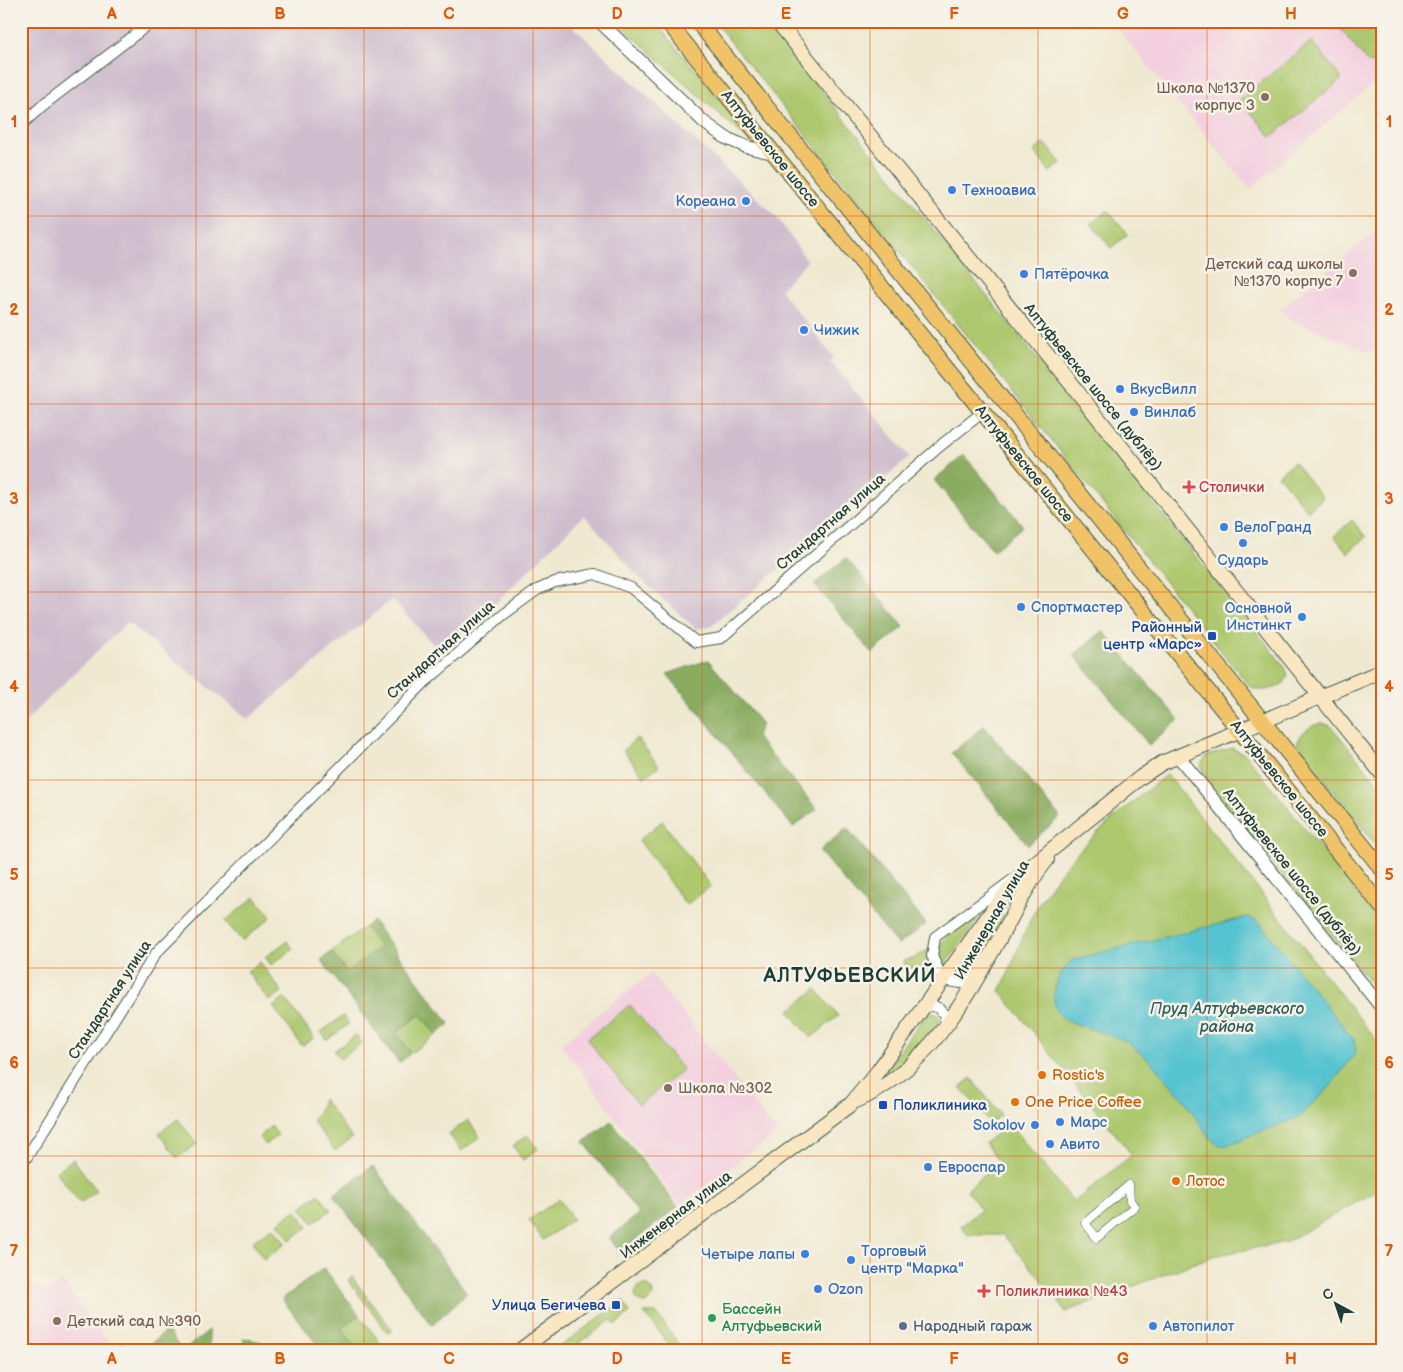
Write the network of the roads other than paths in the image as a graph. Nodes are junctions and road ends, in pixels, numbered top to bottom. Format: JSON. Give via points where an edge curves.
{"nodes":[{"id":1,"x":153,"y":21,"type":"edge"},
{"id":2,"x":599,"y":21,"type":"edge"},
{"id":3,"x":667,"y":21,"type":"edge"},
{"id":4,"x":697,"y":21,"type":"edge"},
{"id":5,"x":777,"y":21,"type":"edge"},
{"id":6,"x":21,"y":125,"type":"edge"},
{"id":7,"x":773,"y":153,"type":"junction"},
{"id":8,"x":982,"y":412,"type":"junction"},
{"id":9,"x":1382,"y":671,"type":"edge"},
{"id":10,"x":1319,"y":697,"type":"junction"},
{"id":11,"x":1262,"y":720,"type":"junction"},
{"id":12,"x":1239,"y":730,"type":"junction"},
{"id":13,"x":1178,"y":756,"type":"junction"},
{"id":14,"x":1382,"y":774,"type":"edge"},
{"id":15,"x":1075,"y":831,"type":"junction"},
{"id":16,"x":1382,"y":869,"type":"edge"},
{"id":17,"x":1024,"y":872,"type":"junction"},
{"id":18,"x":1382,"y":906,"type":"edge"},
{"id":19,"x":978,"y":977,"type":"junction"},
{"id":20,"x":943,"y":980,"type":"junction"},
{"id":21,"x":1382,"y":1008,"type":"edge"},
{"id":22,"x":922,"y":1009,"type":"junction"},
{"id":23,"x":944,"y":1030,"type":"junction"},
{"id":24,"x":851,"y":1104,"type":"junction"},
{"id":25,"x":21,"y":1166,"type":"edge"},
{"id":26,"x":1084,"y":1223,"type":"joint"},
{"id":27,"x":519,"y":1351,"type":"edge"}],
"edges":[{"from":1,"to":6,"type":"street"},
{"from":2,"to":7,"type":"street","via":[[705,123],[747,148]]},
{"from":3,"to":7,"type":"main road","name":"Алтуфьевское шоссе"},
{"from":4,"to":11,"type":"main road","name":"Алтуфьевское шоссе"},
{"from":5,"to":10,"type":"main road","name":"Алтуфьевское шоссе (дублёр)"},
{"from":7,"to":8,"type":"main road","name":"Алтуфьевское шоссе"},
{"from":8,"to":12,"type":"main road","name":"Алтуфьевское шоссе"},
{"from":8,"to":25,"type":"street","name":"Стандартная улица","via":[[721,638],[696,642],[631,588],[595,574],[555,582],[537,590],[503,614],[424,683],[156,953]]},
{"from":9,"to":10,"type":"main road","name":"Инженерная улица"},
{"from":10,"to":11,"type":"main road","name":"Инженерная улица"},
{"from":10,"to":14,"type":"main road","name":"Алтуфьевское шоссе (дублёр)"},
{"from":11,"to":12,"type":"main road","name":"Инженерная улица"},
{"from":11,"to":16,"type":"main road","name":"Алтуфьевское шоссе"},
{"from":12,"to":13,"type":"main road","name":"Инженерная улица"},
{"from":12,"to":18,"type":"main road","name":"Алтуфьевское шоссе"},
{"from":13,"to":15,"type":"main road","name":"Инженерная улица","via":[[1152,769]]},
{"from":13,"to":21,"type":"street","name":"Алтуфьевское шоссе (дублёр)"},
{"from":15,"to":17,"type":"main road","name":"Инженерная улица"},
{"from":15,"to":19,"type":"main road","name":"Инженерная улица","via":[[1033,880]]},
{"from":17,"to":20,"type":"main road","name":"Инженерная улица"},
{"from":17,"to":20,"type":"street","via":[[984,898],[935,937],[932,956]]},
{"from":19,"to":20,"type":"street","via":[[961,983]]},
{"from":19,"to":23,"type":"main road","name":"Инженерная улица"},
{"from":20,"to":22,"type":"main road","name":"Инженерная улица"},
{"from":22,"to":23,"type":"street","via":[[932,1005],[940,1009],[945,1016]]},
{"from":22,"to":24,"type":"main road","name":"Инженерная улица"},
{"from":23,"to":24,"type":"main road","name":"Инженерная улица","via":[[900,1075]]},
{"from":24,"to":27,"type":"main road","name":"Инженерная улица"},
{"from":26,"to":26,"type":"street","via":[[1107,1203],[1129,1185],[1130,1201],[1134,1206],[1097,1238]]}]}
